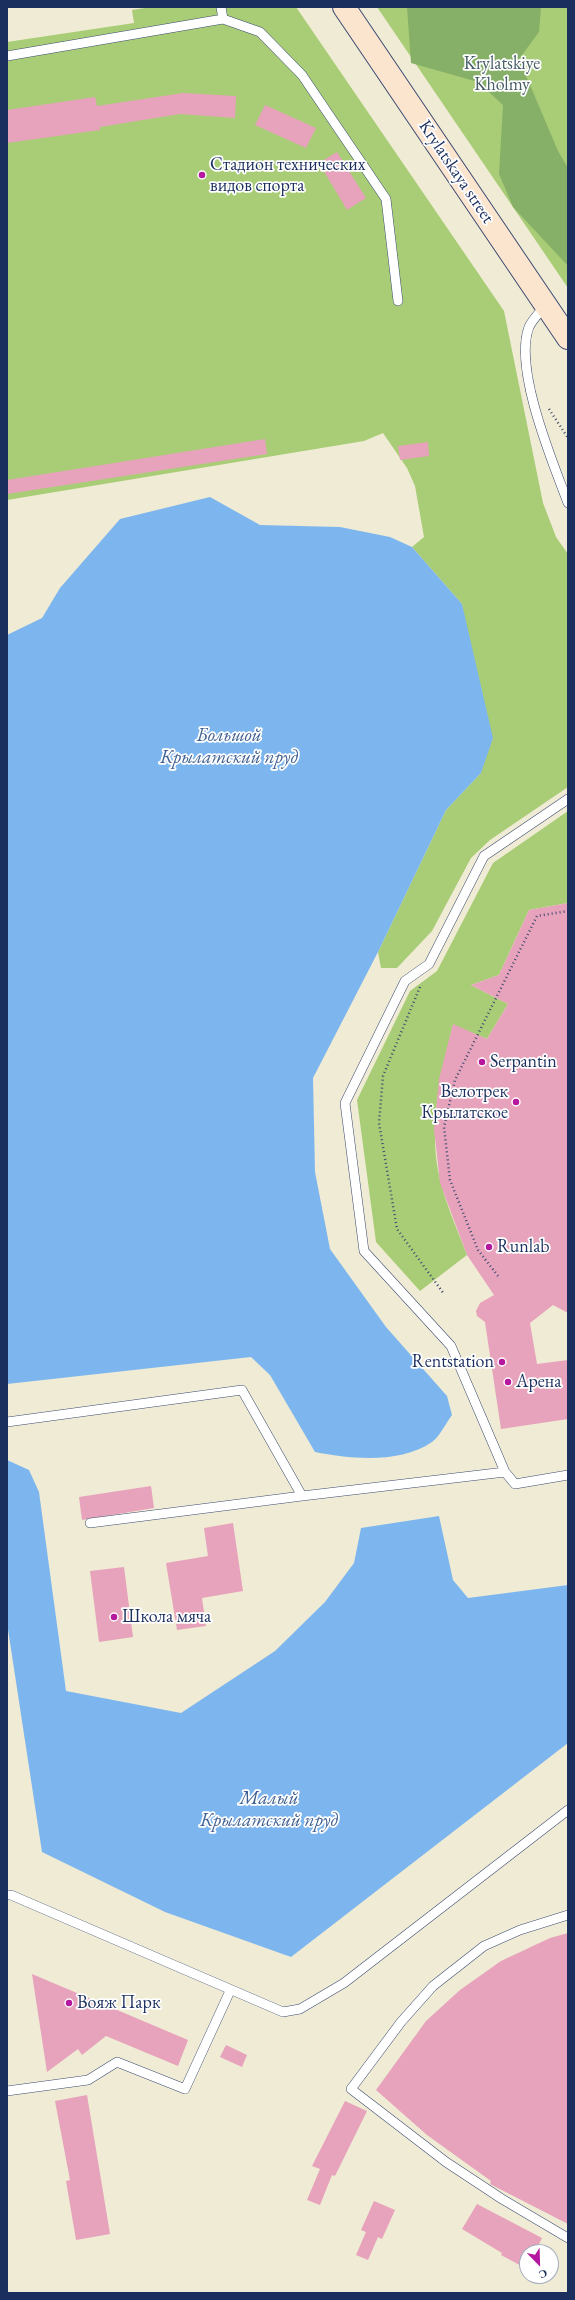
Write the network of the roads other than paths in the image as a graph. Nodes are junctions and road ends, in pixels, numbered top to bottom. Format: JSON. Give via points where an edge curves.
{"nodes":[{"id":1,"x":221,"y":7,"type":"edge"},
{"id":2,"x":344,"y":7,"type":"edge"},
{"id":3,"x":223,"y":19,"type":"junction"},
{"id":4,"x":7,"y":56,"type":"edge"},
{"id":5,"x":398,"y":301,"type":"dead end"},
{"id":6,"x":546,"y":304,"type":"junction"},
{"id":7,"x":568,"y":338,"type":"edge"},
{"id":8,"x":568,"y":504,"type":"edge"},
{"id":9,"x":568,"y":799,"type":"edge"},
{"id":10,"x":7,"y":1422,"type":"edge"},
{"id":11,"x":505,"y":1472,"type":"junction"},
{"id":12,"x":568,"y":1475,"type":"edge"},
{"id":13,"x":302,"y":1496,"type":"junction"},
{"id":14,"x":90,"y":1523,"type":"dead end"},
{"id":15,"x":568,"y":1810,"type":"edge"},
{"id":16,"x":7,"y":1895,"type":"edge"},
{"id":17,"x":568,"y":1915,"type":"edge"},
{"id":18,"x":230,"y":1991,"type":"junction"},
{"id":19,"x":7,"y":2091,"type":"edge"},
{"id":20,"x":568,"y":2238,"type":"edge"}],
"edges":[{"from":1,"to":3,"type":"lane"},
{"from":2,"to":6,"type":"main road","name":"Krylatskaya street"},
{"from":3,"to":4,"type":"lane"},
{"from":3,"to":5,"type":"lane","via":[[260,32],[302,75],[386,199]]},
{"from":6,"to":7,"type":"main road","name":"Krylatskaya street"},
{"from":6,"to":8,"type":"lane","via":[[529,326],[525,345],[528,377],[550,456]]},
{"from":9,"to":11,"type":"lane","via":[[484,856],[429,964],[405,981],[345,1102],[364,1251],[452,1346]]},
{"from":10,"to":13,"type":"lane","via":[[242,1390]]},
{"from":11,"to":12,"type":"lane","via":[[515,1484]]},
{"from":11,"to":13,"type":"lane"},
{"from":13,"to":14,"type":"lane"},
{"from":15,"to":18,"type":"lane","via":[[344,1983],[300,2009],[283,2012]]},
{"from":16,"to":18,"type":"lane"},
{"from":17,"to":20,"type":"lane","via":[[520,1930],[484,1946],[433,1986],[401,2022],[351,2089],[446,2162]]},
{"from":18,"to":19,"type":"lane","via":[[185,2089],[117,2062],[88,2080]]}]}
